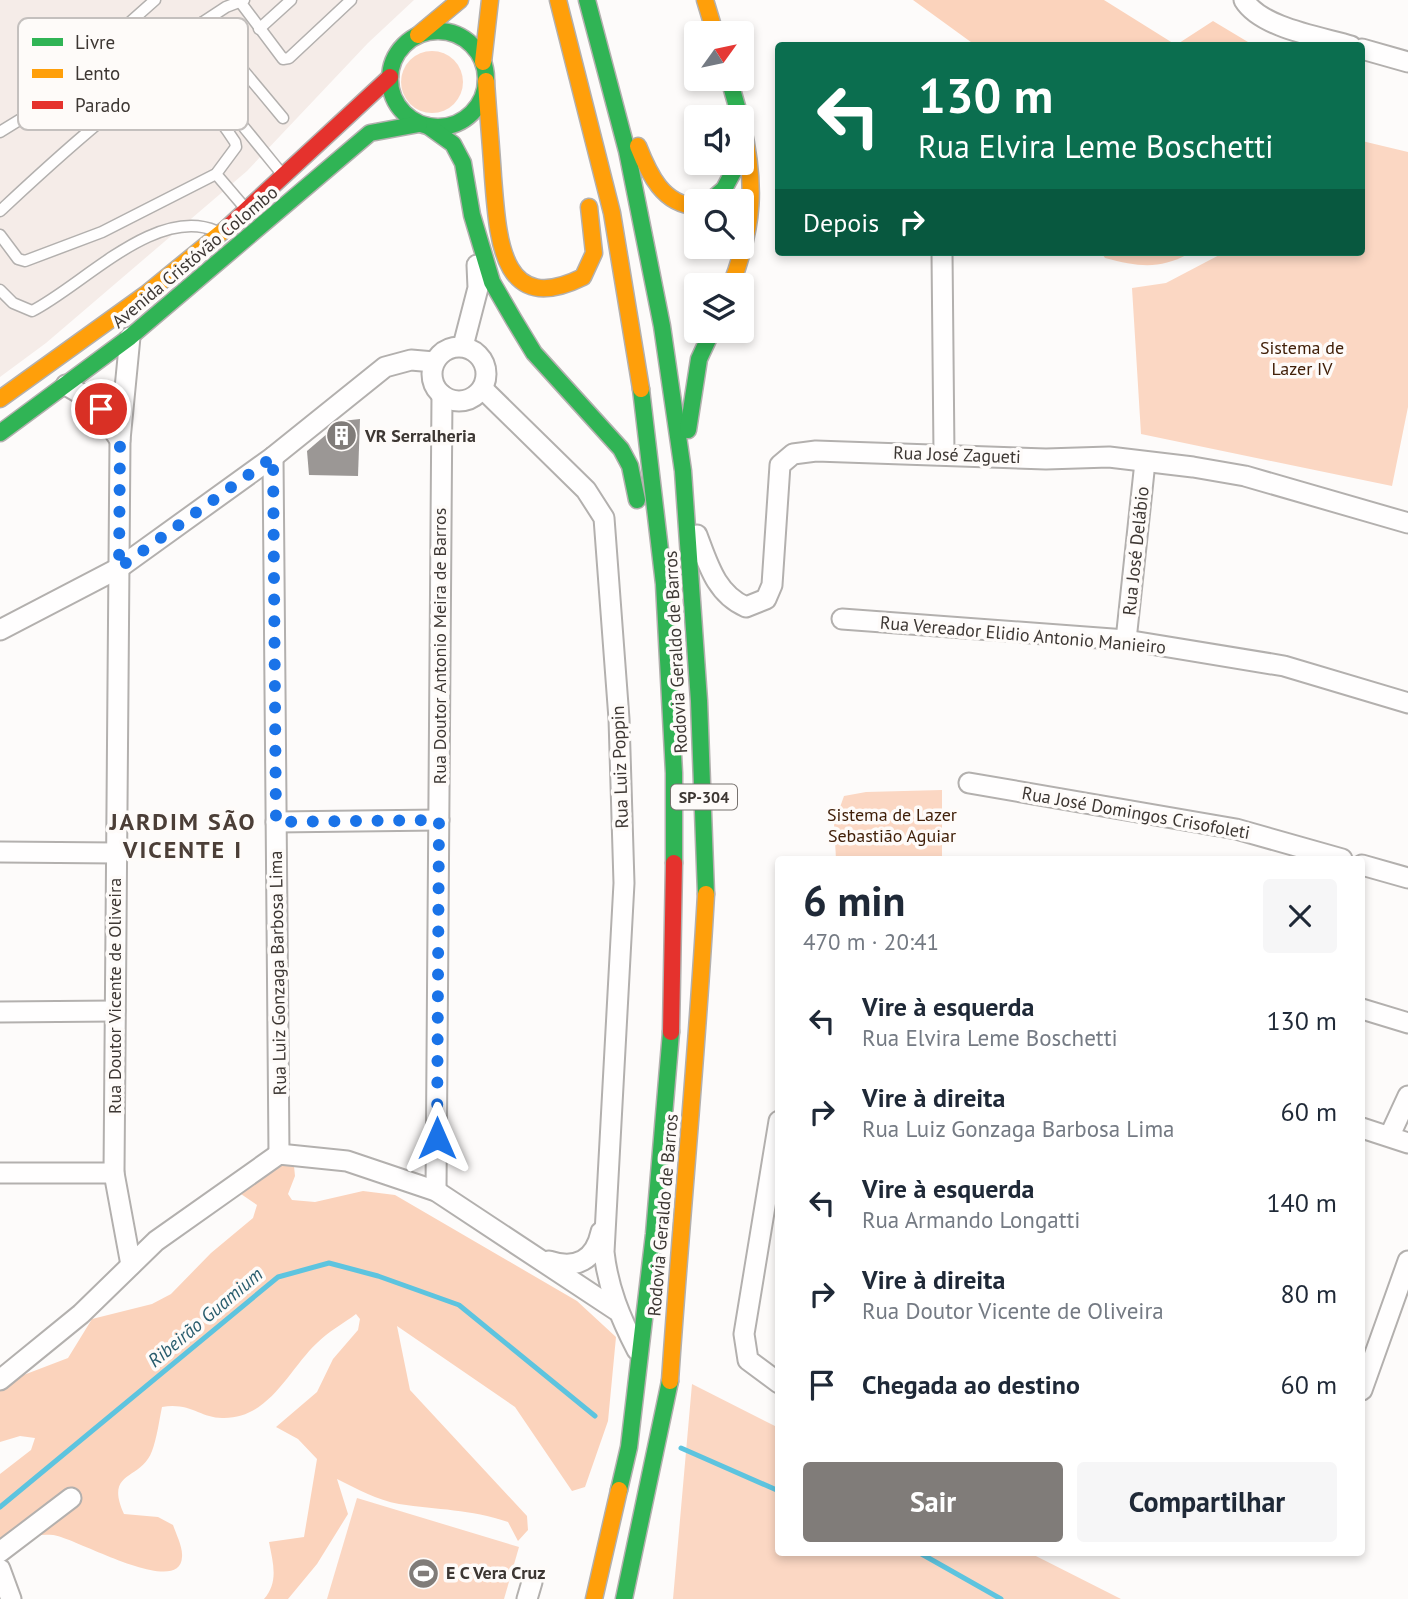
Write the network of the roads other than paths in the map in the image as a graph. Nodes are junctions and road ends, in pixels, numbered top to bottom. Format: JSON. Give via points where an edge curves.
{"nodes":[{"id":1,"x":155,"y":0,"type":"edge"},
{"id":2,"x":290,"y":0,"type":"edge"},
{"id":3,"x":351,"y":0,"type":"edge"},
{"id":4,"x":460,"y":0,"type":"edge"},
{"id":5,"x":490,"y":0,"type":"edge"},
{"id":6,"x":556,"y":0,"type":"edge"},
{"id":7,"x":705,"y":0,"type":"edge"},
{"id":8,"x":718,"y":0,"type":"edge"},
{"id":9,"x":1244,"y":0,"type":"edge"},
{"id":10,"x":242,"y":1,"type":"edge"},
{"id":11,"x":588,"y":5,"type":"edge"},
{"id":12,"x":135,"y":18,"type":"edge"},
{"id":13,"x":210,"y":18,"type":"edge"},
{"id":14,"x":713,"y":21,"type":"edge"},
{"id":15,"x":717,"y":21,"type":"edge"},
{"id":16,"x":259,"y":29,"type":"junction"},
{"id":17,"x":418,"y":35,"type":"junction"},
{"id":18,"x":1336,"y":42,"type":"edge"},
{"id":19,"x":1365,"y":50,"type":"edge"},
{"id":20,"x":483,"y":62,"type":"junction"},
{"id":21,"x":1408,"y":62,"type":"edge"},
{"id":22,"x":248,"y":75,"type":"edge"},
{"id":23,"x":390,"y":77,"type":"junction"},
{"id":24,"x":486,"y":81,"type":"junction"},
{"id":25,"x":283,"y":118,"type":"dead end"},
{"id":26,"x":18,"y":121,"type":"edge"},
{"id":27,"x":423,"y":125,"type":"junction"},
{"id":28,"x":93,"y":130,"type":"edge"},
{"id":29,"x":225,"y":130,"type":"edge"},
{"id":30,"x":246,"y":130,"type":"edge"},
{"id":31,"x":0,"y":132,"type":"edge"},
{"id":32,"x":581,"y":160,"type":"dead end"},
{"id":33,"x":216,"y":174,"type":"junction"},
{"id":34,"x":751,"y":175,"type":"edge"},
{"id":35,"x":285,"y":177,"type":"junction"},
{"id":36,"x":586,"y":187,"type":"dead end"},
{"id":37,"x":684,"y":205,"type":"edge"},
{"id":38,"x":0,"y":211,"type":"edge"},
{"id":39,"x":247,"y":211,"type":"junction"},
{"id":40,"x":472,"y":215,"type":"junction"},
{"id":41,"x":262,"y":226,"type":"junction"},
{"id":42,"x":220,"y":233,"type":"junction"},
{"id":43,"x":0,"y":235,"type":"edge"},
{"id":44,"x":942,"y":256,"type":"edge"},
{"id":45,"x":736,"y":273,"type":"edge"},
{"id":46,"x":0,"y":290,"type":"edge"},
{"id":47,"x":130,"y":337,"type":"junction"},
{"id":48,"x":706,"y":343,"type":"edge"},
{"id":49,"x":463,"y":346,"type":"junction"},
{"id":50,"x":434,"y":362,"type":"junction"},
{"id":51,"x":66,"y":385,"type":"junction"},
{"id":52,"x":482,"y":389,"type":"junction"},
{"id":53,"x":442,"y":395,"type":"junction"},
{"id":54,"x":0,"y":399,"type":"edge"},
{"id":55,"x":0,"y":433,"type":"edge"},
{"id":56,"x":120,"y":440,"type":"junction"},
{"id":57,"x":944,"y":454,"type":"junction"},
{"id":58,"x":273,"y":457,"type":"junction"},
{"id":59,"x":1145,"y":462,"type":"junction"},
{"id":60,"x":683,"y":471,"type":"junction"},
{"id":61,"x":686,"y":508,"type":"junction"},
{"id":62,"x":1408,"y":523,"type":"edge"},
{"id":63,"x":119,"y":568,"type":"junction"},
{"id":64,"x":842,"y":619,"type":"dead end"},
{"id":65,"x":0,"y":631,"type":"edge"},
{"id":66,"x":1126,"y":640,"type":"junction"},
{"id":67,"x":1408,"y":703,"type":"edge"},
{"id":68,"x":671,"y":730,"type":"junction"},
{"id":69,"x":969,"y":783,"type":"dead end"},
{"id":70,"x":439,"y":820,"type":"junction"},
{"id":71,"x":276,"y":822,"type":"junction"},
{"id":72,"x":0,"y":852,"type":"edge"},
{"id":73,"x":117,"y":853,"type":"junction"},
{"id":74,"x":1331,"y":856,"type":"edge"},
{"id":75,"x":1365,"y":866,"type":"edge"},
{"id":76,"x":1408,"y":878,"type":"edge"},
{"id":77,"x":1365,"y":1010,"type":"edge"},
{"id":78,"x":115,"y":1011,"type":"junction"},
{"id":79,"x":0,"y":1012,"type":"edge"},
{"id":80,"x":1408,"y":1023,"type":"edge"},
{"id":81,"x":1408,"y":1096,"type":"edge"},
{"id":82,"x":1365,"y":1129,"type":"edge"},
{"id":83,"x":1399,"y":1139,"type":"edge"},
{"id":84,"x":775,"y":1145,"type":"edge"},
{"id":85,"x":279,"y":1154,"type":"junction"},
{"id":86,"x":0,"y":1173,"type":"edge"},
{"id":87,"x":114,"y":1173,"type":"junction"},
{"id":88,"x":436,"y":1191,"type":"junction"},
{"id":89,"x":607,"y":1193,"type":"junction"},
{"id":90,"x":534,"y":1256,"type":"junction"},
{"id":91,"x":1408,"y":1261,"type":"edge"},
{"id":92,"x":131,"y":1265,"type":"junction"},
{"id":93,"x":617,"y":1310,"type":"junction"},
{"id":94,"x":639,"y":1354,"type":"junction"},
{"id":95,"x":0,"y":1380,"type":"edge"},
{"id":96,"x":775,"y":1380,"type":"edge"},
{"id":97,"x":1365,"y":1382,"type":"edge"},
{"id":98,"x":71,"y":1497,"type":"dead end"},
{"id":99,"x":0,"y":1552,"type":"edge"},
{"id":100,"x":0,"y":1569,"type":"edge"},
{"id":101,"x":11,"y":1599,"type":"edge"},
{"id":102,"x":594,"y":1599,"type":"edge"},
{"id":103,"x":624,"y":1599,"type":"edge"}],
"edges":[{"from":1,"to":12,"type":"lane"},
{"from":2,"to":16,"type":"lane"},
{"from":3,"to":16,"type":"lane","via":[[289,58],[277,54]]},
{"from":4,"to":17,"type":"main road"},
{"from":5,"to":20,"type":"main road"},
{"from":6,"to":32,"type":"main road"},
{"from":6,"to":68,"type":"main road","name":"Rodovia Geraldo de Barros","number":"SP-304","via":[[612,213],[641,386],[664,584]]},
{"from":7,"to":14,"type":"main road"},
{"from":8,"to":15,"type":"main road"},
{"from":9,"to":18,"type":"street","via":[[1265,18]]},
{"from":10,"to":13,"type":"lane"},
{"from":10,"to":16,"type":"lane"},
{"from":11,"to":37,"type":"main road","via":[[640,153],[671,200]]},
{"from":11,"to":60,"type":"main road","name":"Rodovia Geraldo de Barros","number":"SP-304","via":[[627,151],[662,326]]},
{"from":17,"to":20,"type":"main road","via":[[447,31],[462,37]]},
{"from":17,"to":23,"type":"main road","via":[[402,47]]},
{"from":19,"to":21,"type":"street"},
{"from":20,"to":24,"type":"main road"},
{"from":22,"to":25,"type":"lane"},
{"from":23,"to":27,"type":"main road","via":[[397,105]]},
{"from":23,"to":35,"type":"main road","name":"Avenida Cristóvão Colombo"},
{"from":24,"to":27,"type":"main road","via":[[484,95],[468,118],[442,128]]},
{"from":24,"to":36,"type":"main road","via":[[498,241],[506,264],[531,290],[549,292],[565,287],[588,269],[595,241]]},
{"from":26,"to":31,"type":"lane"},
{"from":27,"to":40,"type":"main road","via":[[453,144],[463,163]]},
{"from":27,"to":41,"type":"main road","name":"Avenida Cristóvão Colombo","via":[[370,133]]},
{"from":28,"to":38,"type":"lane"},
{"from":29,"to":33,"type":"lane","via":[[236,147]]},
{"from":30,"to":35,"type":"lane"},
{"from":33,"to":39,"type":"lane"},
{"from":33,"to":43,"type":"lane","via":[[102,232],[33,259],[18,259]]},
{"from":34,"to":45,"type":"main road","via":[[753,222]]},
{"from":35,"to":39,"type":"main road","name":"Avenida Cristóvão Colombo"},
{"from":39,"to":41,"type":"lane"},
{"from":39,"to":42,"type":"main road","name":"Avenida Cristóvão Colombo"},
{"from":40,"to":49,"type":"street","via":[[478,288]]},
{"from":40,"to":68,"type":"main road","via":[[492,282],[534,353],[621,449],[629,466]]},
{"from":41,"to":47,"type":"main road","name":"Avenida Cristóvão Colombo"},
{"from":42,"to":46,"type":"lane","via":[[206,227],[164,230],[113,256],[32,311],[12,303]]},
{"from":42,"to":54,"type":"main road","name":"Avenida Cristóvão Colombo","via":[[110,322]]},
{"from":44,"to":57,"type":"street"},
{"from":47,"to":51,"type":"main road","name":"Avenida Cristóvão Colombo"},
{"from":47,"to":56,"type":"street","name":"Rua Doutor Vicente de Oliveira"},
{"from":48,"to":60,"type":"main road","via":[[699,359]]},
{"from":49,"to":50,"type":"street","via":[[446,349]]},
{"from":49,"to":52,"type":"street","via":[[484,362],[487,371]]},
{"from":50,"to":53,"type":"street","via":[[432,380]]},
{"from":50,"to":58,"type":"street","via":[[411,360],[385,367]]},
{"from":51,"to":55,"type":"main road","name":"Avenida Cristóvão Colombo"},
{"from":51,"to":56,"type":"street","via":[[101,409]]},
{"from":52,"to":53,"type":"street","via":[[459,401]]},
{"from":52,"to":89,"type":"street","name":"Rua Luiz Poppin","via":[[586,490],[604,519],[620,719],[624,883]]},
{"from":53,"to":70,"type":"street","name":"Rua Doutor Antonio Meira de Barros"},
{"from":56,"to":63,"type":"street","name":"Rua Doutor Vicente de Oliveira"},
{"from":57,"to":59,"type":"street","name":"Rua José Zagueti","via":[[1109,457]]},
{"from":57,"to":61,"type":"street","name":"Rua José Zagueti","via":[[816,451],[788,458],[780,465],[772,585],[756,605],[746,607],[724,594]]},
{"from":58,"to":63,"type":"street"},
{"from":58,"to":71,"type":"street","name":"Rua Luiz Gonzaga Barbosa Lima"},
{"from":59,"to":62,"type":"street","name":"Rua José Zagueti","via":[[1245,476]]},
{"from":59,"to":66,"type":"street","name":"Rua José Delábio"},
{"from":60,"to":61,"type":"main road","name":"Rodovia Geraldo de Barros","number":"SP-304"},
{"from":61,"to":103,"type":"main road","name":"Rodovia Geraldo de Barros","number":"SP-304","via":[[707,869],[704,948],[670,1383]]},
{"from":63,"to":65,"type":"street"},
{"from":63,"to":73,"type":"street","name":"Rua Doutor Vicente de Oliveira"},
{"from":64,"to":66,"type":"street","name":"Rua Vereador Elidio Antonio Manieiro"},
{"from":66,"to":67,"type":"street","name":"Rua Vereador Elidio Antonio Manieiro","via":[[1284,666]]},
{"from":68,"to":94,"type":"main road","name":"Rodovia Geraldo de Barros","number":"SP-304","via":[[674,999]]},
{"from":69,"to":74,"type":"street","name":"Rua José Domingos Crisofoleti","via":[[1236,829]]},
{"from":70,"to":71,"type":"street"},
{"from":70,"to":88,"type":"street","name":"Rua Doutor Antonio Meira de Barros"},
{"from":71,"to":85,"type":"street","name":"Rua Luiz Gonzaga Barbosa Lima"},
{"from":72,"to":73,"type":"street"},
{"from":73,"to":78,"type":"street","name":"Rua Doutor Vicente de Oliveira"},
{"from":75,"to":76,"type":"street"},
{"from":77,"to":80,"type":"street"},
{"from":78,"to":79,"type":"street"},
{"from":78,"to":87,"type":"street","name":"Rua Doutor Vicente de Oliveira"},
{"from":81,"to":83,"type":"street"},
{"from":82,"to":83,"type":"street"},
{"from":84,"to":96,"type":"street","via":[[744,1334],[748,1360]]},
{"from":85,"to":88,"type":"street","via":[[347,1161]]},
{"from":85,"to":92,"type":"street","via":[[178,1224]]},
{"from":86,"to":87,"type":"street"},
{"from":87,"to":92,"type":"street","name":"Rua Doutor Vicente de Oliveira"},
{"from":88,"to":90,"type":"street"},
{"from":89,"to":90,"type":"street","name":"Rua Luiz Poppin","via":[[598,1246],[591,1256],[563,1266]]},
{"from":89,"to":93,"type":"street","name":"Rua Luiz Poppin","via":[[604,1252]]},
{"from":90,"to":93,"type":"street"},
{"from":91,"to":97,"type":"street"},
{"from":92,"to":95,"type":"street","via":[[82,1314]]},
{"from":93,"to":94,"type":"street","name":"Rua Luiz Poppin"},
{"from":94,"to":102,"type":"main road","name":"Rodovia Geraldo de Barros","number":"SP-304","via":[[629,1447]]},
{"from":98,"to":99,"type":"street"},
{"from":100,"to":101,"type":"street"}]}
